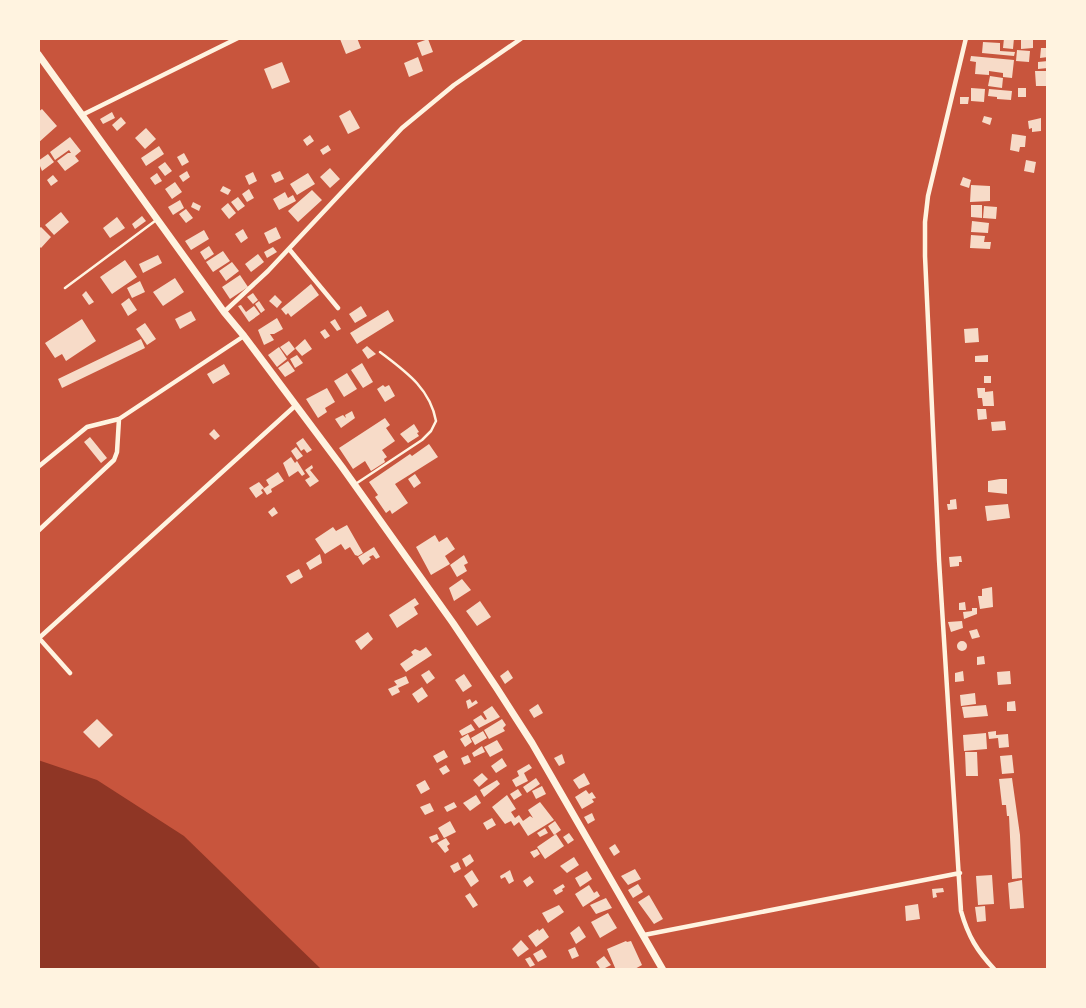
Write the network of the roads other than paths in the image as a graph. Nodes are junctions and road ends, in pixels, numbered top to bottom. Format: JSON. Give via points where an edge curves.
{"nodes":[{"id":1,"x":238,"y":38,"type":"edge"},
{"id":2,"x":522,"y":38,"type":"edge"},
{"id":3,"x":966,"y":38,"type":"edge"},
{"id":4,"x":39,"y":55,"type":"edge"},
{"id":5,"x":81,"y":116,"type":"junction"},
{"id":6,"x":156,"y":220,"type":"junction"},
{"id":7,"x":289,"y":249,"type":"junction"},
{"id":8,"x":65,"y":288,"type":"dead end"},
{"id":9,"x":338,"y":308,"type":"dead end"},
{"id":10,"x":224,"y":312,"type":"junction"},
{"id":11,"x":244,"y":335,"type":"junction"},
{"id":12,"x":380,"y":352,"type":"dead end"},
{"id":13,"x":296,"y":405,"type":"junction"},
{"id":14,"x":119,"y":419,"type":"junction"},
{"id":15,"x":38,"y":467,"type":"edge"},
{"id":16,"x":354,"y":484,"type":"junction"},
{"id":17,"x":38,"y":531,"type":"edge"},
{"id":18,"x":39,"y":637,"type":"edge"},
{"id":19,"x":70,"y":673,"type":"dead end"},
{"id":20,"x":960,"y":873,"type":"junction"},
{"id":21,"x":644,"y":935,"type":"junction"},
{"id":22,"x":663,"y":970,"type":"edge"},
{"id":23,"x":995,"y":970,"type":"edge"}],
"edges":[{"from":1,"to":5,"type":"street"},
{"from":2,"to":7,"type":"street","via":[[401,128]]},
{"from":3,"to":20,"type":"street","via":[[925,222],[936,507]]},
{"from":4,"to":5,"type":"main road"},
{"from":5,"to":6,"type":"main road"},
{"from":6,"to":8,"type":"lane"},
{"from":6,"to":10,"type":"main road"},
{"from":7,"to":9,"type":"street"},
{"from":7,"to":10,"type":"street"},
{"from":10,"to":11,"type":"main road"},
{"from":11,"to":13,"type":"main road"},
{"from":11,"to":14,"type":"street"},
{"from":12,"to":16,"type":"lane","via":[[424,391],[436,421],[422,440]]},
{"from":13,"to":16,"type":"main road"},
{"from":13,"to":18,"type":"street"},
{"from":14,"to":15,"type":"street","via":[[87,427]]},
{"from":14,"to":17,"type":"street","via":[[114,460]]},
{"from":16,"to":21,"type":"main road","via":[[532,743]]},
{"from":18,"to":19,"type":"street"},
{"from":20,"to":21,"type":"street"},
{"from":20,"to":23,"type":"street","via":[[961,911],[968,934]]},
{"from":21,"to":22,"type":"main road"}]}
